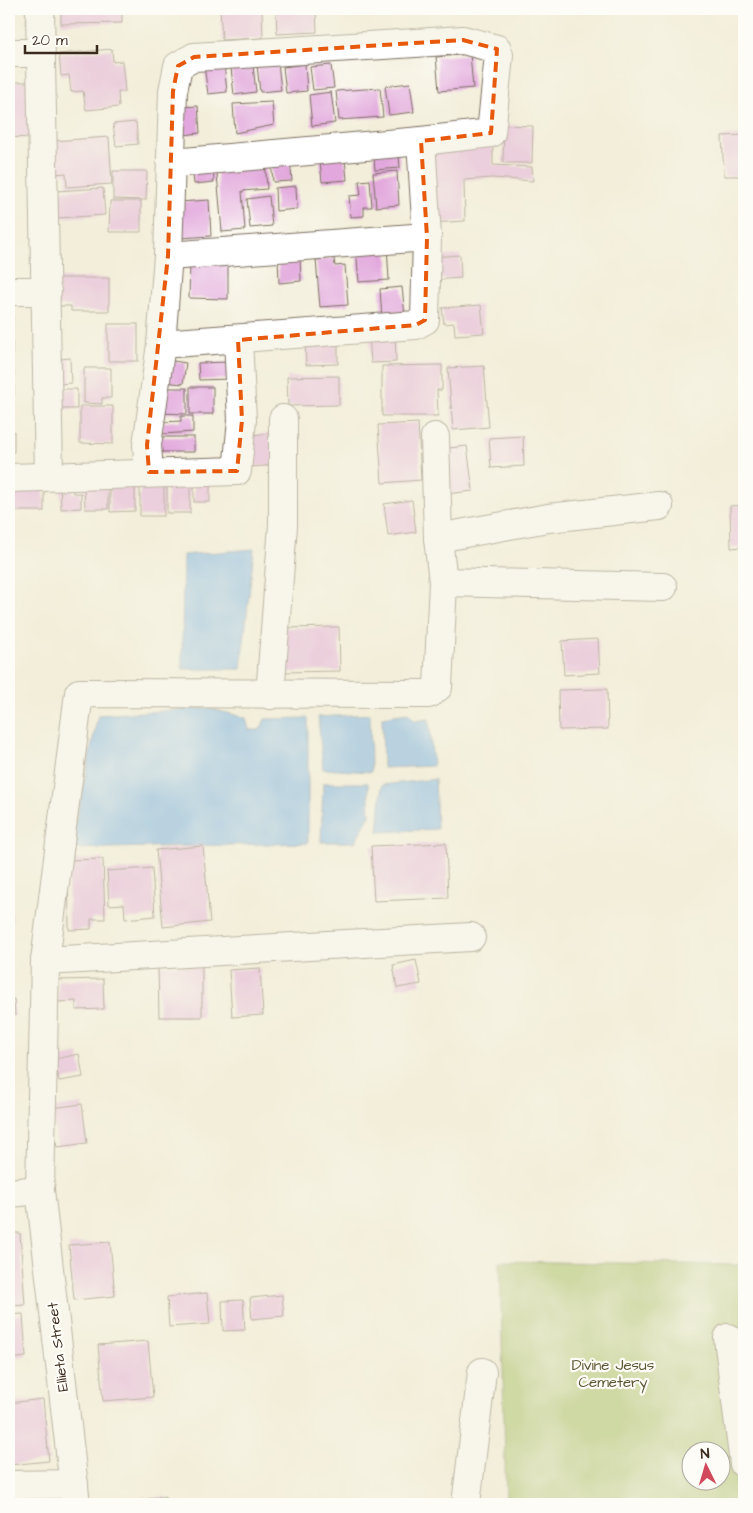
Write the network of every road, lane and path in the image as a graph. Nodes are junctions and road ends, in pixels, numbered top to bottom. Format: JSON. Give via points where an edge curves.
{"nodes":[{"id":1,"x":40,"y":9,"type":"edge"},
{"id":2,"x":9,"y":53,"type":"edge"},
{"id":3,"x":40,"y":53,"type":"junction"},
{"id":4,"x":421,"y":141,"type":"junction"},
{"id":5,"x":173,"y":163,"type":"junction"},
{"id":6,"x":427,"y":237,"type":"junction"},
{"id":7,"x":168,"y":256,"type":"junction"},
{"id":8,"x":9,"y":291,"type":"edge"},
{"id":9,"x":47,"y":291,"type":"junction"},
{"id":10,"x":238,"y":340,"type":"junction"},
{"id":11,"x":161,"y":344,"type":"junction"},
{"id":12,"x":283,"y":419,"type":"dead end"},
{"id":13,"x":435,"y":437,"type":"dead end"},
{"id":14,"x":149,"y":472,"type":"junction"},
{"id":15,"x":49,"y":476,"type":"junction"},
{"id":16,"x":9,"y":478,"type":"edge"},
{"id":17,"x":660,"y":506,"type":"dead end"},
{"id":18,"x":438,"y":538,"type":"junction"},
{"id":19,"x":442,"y":582,"type":"junction"},
{"id":20,"x":662,"y":587,"type":"dead end"},
{"id":21,"x":270,"y":695,"type":"junction"},
{"id":22,"x":471,"y":937,"type":"dead end"},
{"id":23,"x":45,"y":961,"type":"junction"},
{"id":24,"x":40,"y":1190,"type":"junction"},
{"id":25,"x":9,"y":1192,"type":"edge"},
{"id":26,"x":728,"y":1338,"type":"dead end"},
{"id":27,"x":482,"y":1372,"type":"dead end"},
{"id":28,"x":744,"y":1464,"type":"edge"},
{"id":29,"x":9,"y":1485,"type":"edge"},
{"id":30,"x":75,"y":1494,"type":"edge"},
{"id":31,"x":466,"y":1504,"type":"edge"}],
"edges":[{"from":1,"to":3,"type":"street"},
{"from":2,"to":3,"type":"street"},
{"from":3,"to":9,"type":"street"},
{"from":4,"to":5,"type":"street"},
{"from":4,"to":5,"type":"street","via":[[491,133],[497,49],[463,40],[194,57],[178,66],[173,91]]},
{"from":4,"to":6,"type":"street"},
{"from":5,"to":7,"type":"street"},
{"from":6,"to":7,"type":"street"},
{"from":6,"to":10,"type":"street","via":[[425,320],[416,325]]},
{"from":7,"to":11,"type":"street"},
{"from":8,"to":9,"type":"street"},
{"from":9,"to":15,"type":"street"},
{"from":10,"to":11,"type":"street"},
{"from":10,"to":14,"type":"street","via":[[242,420],[237,471]]},
{"from":11,"to":14,"type":"street","via":[[148,446]]},
{"from":12,"to":21,"type":"street","via":[[283,525]]},
{"from":13,"to":18,"type":"street"},
{"from":14,"to":15,"type":"street"},
{"from":15,"to":16,"type":"street"},
{"from":17,"to":18,"type":"street","via":[[548,518]]},
{"from":18,"to":19,"type":"street"},
{"from":19,"to":20,"type":"street"},
{"from":19,"to":21,"type":"street","via":[[438,687],[429,694]]},
{"from":21,"to":23,"type":"street","name":"Ellieta Street","via":[[79,693]]},
{"from":22,"to":23,"type":"street"},
{"from":23,"to":24,"type":"street","name":"Ellieta Street"},
{"from":24,"to":25,"type":"street"},
{"from":24,"to":30,"type":"street","name":"Ellieta Street"},
{"from":26,"to":28,"type":"street"},
{"from":27,"to":31,"type":"street"},
{"from":29,"to":30,"type":"street"}]}
